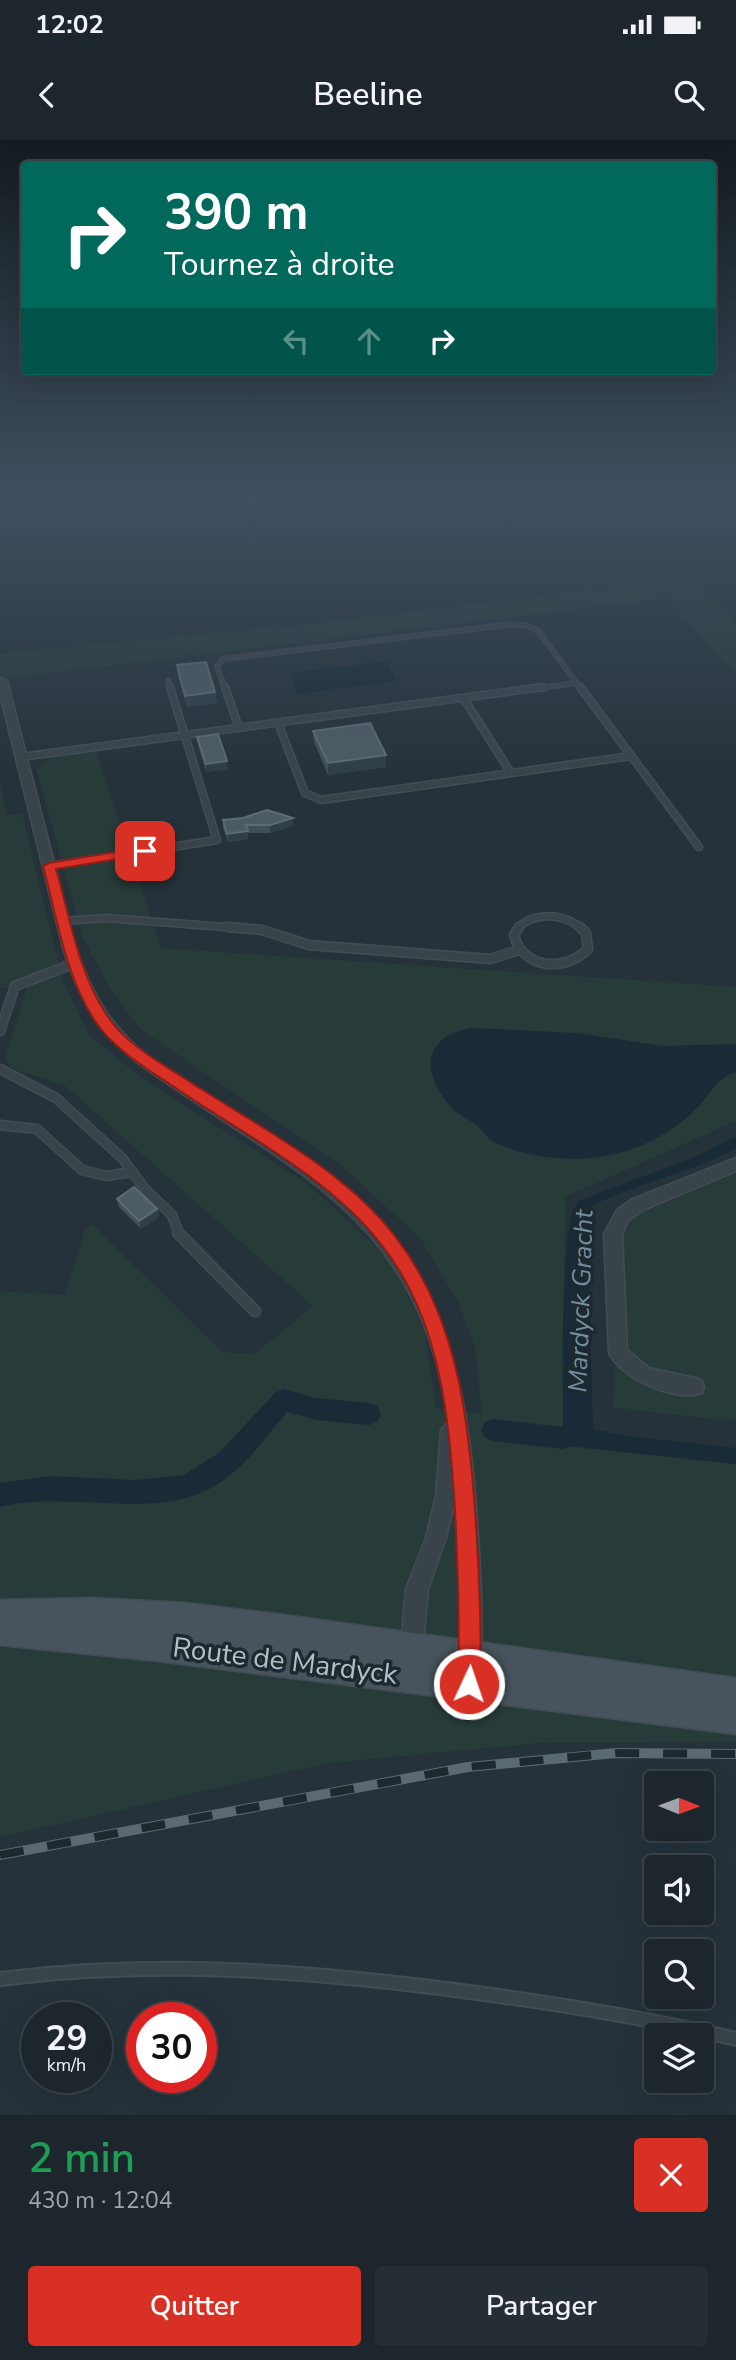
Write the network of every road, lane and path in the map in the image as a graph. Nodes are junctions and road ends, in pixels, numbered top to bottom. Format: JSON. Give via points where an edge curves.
{"nodes":[{"id":1,"x":168,"y":680,"type":"dead end"},
{"id":2,"x":2,"y":681,"type":"dead end"},
{"id":3,"x":577,"y":683,"type":"junction"},
{"id":4,"x":464,"y":699,"type":"junction"},
{"id":5,"x":278,"y":723,"type":"junction"},
{"id":6,"x":239,"y":728,"type":"junction"},
{"id":7,"x":184,"y":735,"type":"junction"},
{"id":8,"x":631,"y":756,"type":"junction"},
{"id":9,"x":21,"y":757,"type":"junction"},
{"id":10,"x":511,"y":774,"type":"junction"},
{"id":11,"x":699,"y":847,"type":"dead end"},
{"id":12,"x":49,"y":866,"type":"junction"},
{"id":13,"x":63,"y":921,"type":"junction"},
{"id":14,"x":519,"y":950,"type":"junction"},
{"id":15,"x":75,"y":963,"type":"junction"},
{"id":16,"x":0,"y":1031,"type":"edge"},
{"id":17,"x":0,"y":1069,"type":"edge"},
{"id":18,"x":0,"y":1125,"type":"edge"},
{"id":19,"x":736,"y":1164,"type":"edge"},
{"id":20,"x":132,"y":1172,"type":"junction"},
{"id":21,"x":255,"y":1311,"type":"dead end"},
{"id":22,"x":449,"y":1379,"type":"junction"},
{"id":23,"x":695,"y":1387,"type":"dead end"},
{"id":24,"x":0,"y":1616,"type":"edge"},
{"id":25,"x":0,"y":1629,"type":"edge"},
{"id":26,"x":410,"y":1662,"type":"junction"},
{"id":27,"x":470,"y":1670,"type":"junction"},
{"id":28,"x":736,"y":1694,"type":"edge"},
{"id":29,"x":736,"y":1718,"type":"edge"},
{"id":30,"x":0,"y":1979,"type":"edge"},
{"id":31,"x":736,"y":2039,"type":"edge"}],
"edges":[{"from":1,"to":7,"type":"lane"},
{"from":2,"to":9,"type":"street"},
{"from":3,"to":4,"type":"lane"},
{"from":3,"to":6,"type":"lane","via":[[538,631],[518,624],[228,658],[217,666]]},
{"from":3,"to":8,"type":"lane"},
{"from":4,"to":5,"type":"lane"},
{"from":4,"to":10,"type":"lane"},
{"from":5,"to":6,"type":"lane"},
{"from":5,"to":10,"type":"lane","via":[[304,793],[315,799]]},
{"from":6,"to":7,"type":"lane"},
{"from":7,"to":9,"type":"lane"},
{"from":7,"to":12,"type":"lane","via":[[217,840]]},
{"from":8,"to":10,"type":"lane"},
{"from":8,"to":11,"type":"lane"},
{"from":9,"to":12,"type":"street"},
{"from":12,"to":13,"type":"street"},
{"from":13,"to":14,"type":"lane","via":[[107,918],[262,930],[309,945],[490,959]]},
{"from":13,"to":15,"type":"street"},
{"from":14,"to":14,"type":"lane","via":[[538,962],[563,964],[583,956],[589,941],[583,929],[569,920],[540,916],[524,921],[515,931]]},
{"from":15,"to":16,"type":"lane","via":[[15,986]]},
{"from":15,"to":22,"type":"street","via":[[91,1003],[123,1044],[320,1177],[371,1220],[428,1306]]},
{"from":17,"to":20,"type":"lane","via":[[61,1101]]},
{"from":18,"to":20,"type":"lane","via":[[37,1129],[82,1170],[106,1176]]},
{"from":19,"to":23,"type":"street","via":[[637,1205],[618,1221],[613,1234],[618,1353],[642,1375]]},
{"from":20,"to":21,"type":"lane","via":[[172,1215],[178,1234]]},
{"from":22,"to":26,"type":"street","via":[[451,1443],[446,1495],[417,1589]]},
{"from":22,"to":27,"type":"street","via":[[463,1462],[472,1611]]},
{"from":24,"to":26,"type":"main road","name":"Route de Mardyck","via":[[187,1619]]},
{"from":25,"to":26,"type":"main road","name":"Route de Mardyck"},
{"from":26,"to":27,"type":"main road","name":"Route de Mardyck"},
{"from":27,"to":28,"type":"main road","name":"Route de Mardyck"},
{"from":27,"to":29,"type":"main road","name":"Route de Mardyck"},
{"from":30,"to":31,"type":"lane","via":[[152,1966],[300,1970],[622,2013]]}]}
